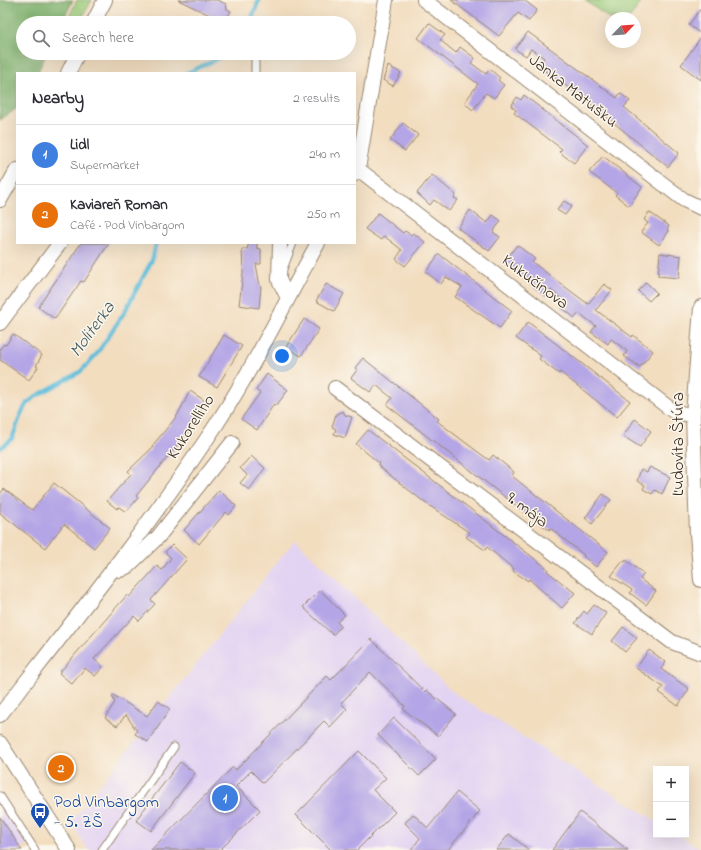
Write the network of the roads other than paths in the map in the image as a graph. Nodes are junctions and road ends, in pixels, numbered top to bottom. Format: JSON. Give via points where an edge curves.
{"nodes":[{"id":1,"x":104,"y":0,"type":"edge"},
{"id":2,"x":386,"y":0,"type":"edge"},
{"id":3,"x":424,"y":0,"type":"edge"},
{"id":4,"x":96,"y":16,"type":"edge"},
{"id":5,"x":74,"y":60,"type":"edge"},
{"id":6,"x":255,"y":60,"type":"edge"},
{"id":7,"x":68,"y":72,"type":"edge"},
{"id":8,"x":255,"y":72,"type":"edge"},
{"id":9,"x":356,"y":171,"type":"edge"},
{"id":10,"x":16,"y":174,"type":"edge"},
{"id":11,"x":13,"y":188,"type":"edge"},
{"id":12,"x":0,"y":200,"type":"edge"},
{"id":13,"x":701,"y":208,"type":"edge"},
{"id":14,"x":59,"y":244,"type":"edge"},
{"id":15,"x":280,"y":244,"type":"edge"},
{"id":16,"x":293,"y":244,"type":"edge"},
{"id":17,"x":317,"y":244,"type":"edge"},
{"id":18,"x":279,"y":280,"type":"junction"},
{"id":19,"x":288,"y":298,"type":"junction"},
{"id":20,"x":701,"y":307,"type":"edge"},
{"id":21,"x":0,"y":323,"type":"edge"},
{"id":22,"x":335,"y":388,"type":"dead end"},
{"id":23,"x":693,"y":416,"type":"junction"},
{"id":24,"x":232,"y":443,"type":"dead end"},
{"id":25,"x":113,"y":568,"type":"junction"},
{"id":26,"x":701,"y":580,"type":"edge"},
{"id":27,"x":701,"y":653,"type":"edge"},
{"id":28,"x":0,"y":715,"type":"edge"},
{"id":29,"x":0,"y":743,"type":"edge"},
{"id":30,"x":174,"y":747,"type":"dead end"},
{"id":31,"x":0,"y":796,"type":"edge"},
{"id":32,"x":35,"y":850,"type":"edge"},
{"id":33,"x":69,"y":850,"type":"edge"},
{"id":34,"x":102,"y":850,"type":"edge"}],
"edges":[{"from":1,"to":4,"type":"street"},
{"from":2,"to":9,"type":"street"},
{"from":3,"to":13,"type":"street","name":"Janka Matušku","via":[[684,200]]},
{"from":5,"to":7,"type":"street"},
{"from":6,"to":8,"type":"lane"},
{"from":9,"to":23,"type":"street","name":"Kukučínova","via":[[673,411]]},
{"from":10,"to":11,"type":"street"},
{"from":11,"to":12,"type":"street"},
{"from":14,"to":21,"type":"street"},
{"from":15,"to":18,"type":"street"},
{"from":16,"to":18,"type":"lane"},
{"from":17,"to":19,"type":"street","name":"Kukorelliho"},
{"from":18,"to":19,"type":"street"},
{"from":19,"to":25,"type":"street","name":"Kukorelliho","via":[[207,439]]},
{"from":20,"to":23,"type":"street","name":"Ľudovíta Štúra"},
{"from":22,"to":27,"type":"street","name":"9. mája","via":[[672,642]]},
{"from":23,"to":26,"type":"street","name":"Ľudovíta Štúra"},
{"from":24,"to":25,"type":"street","via":[[158,537],[128,566],[120,570]]},
{"from":25,"to":28,"type":"street","name":"Kukorelliho"},
{"from":29,"to":33,"type":"street"},
{"from":30,"to":34,"type":"lane"},
{"from":31,"to":32,"type":"lane"}]}
